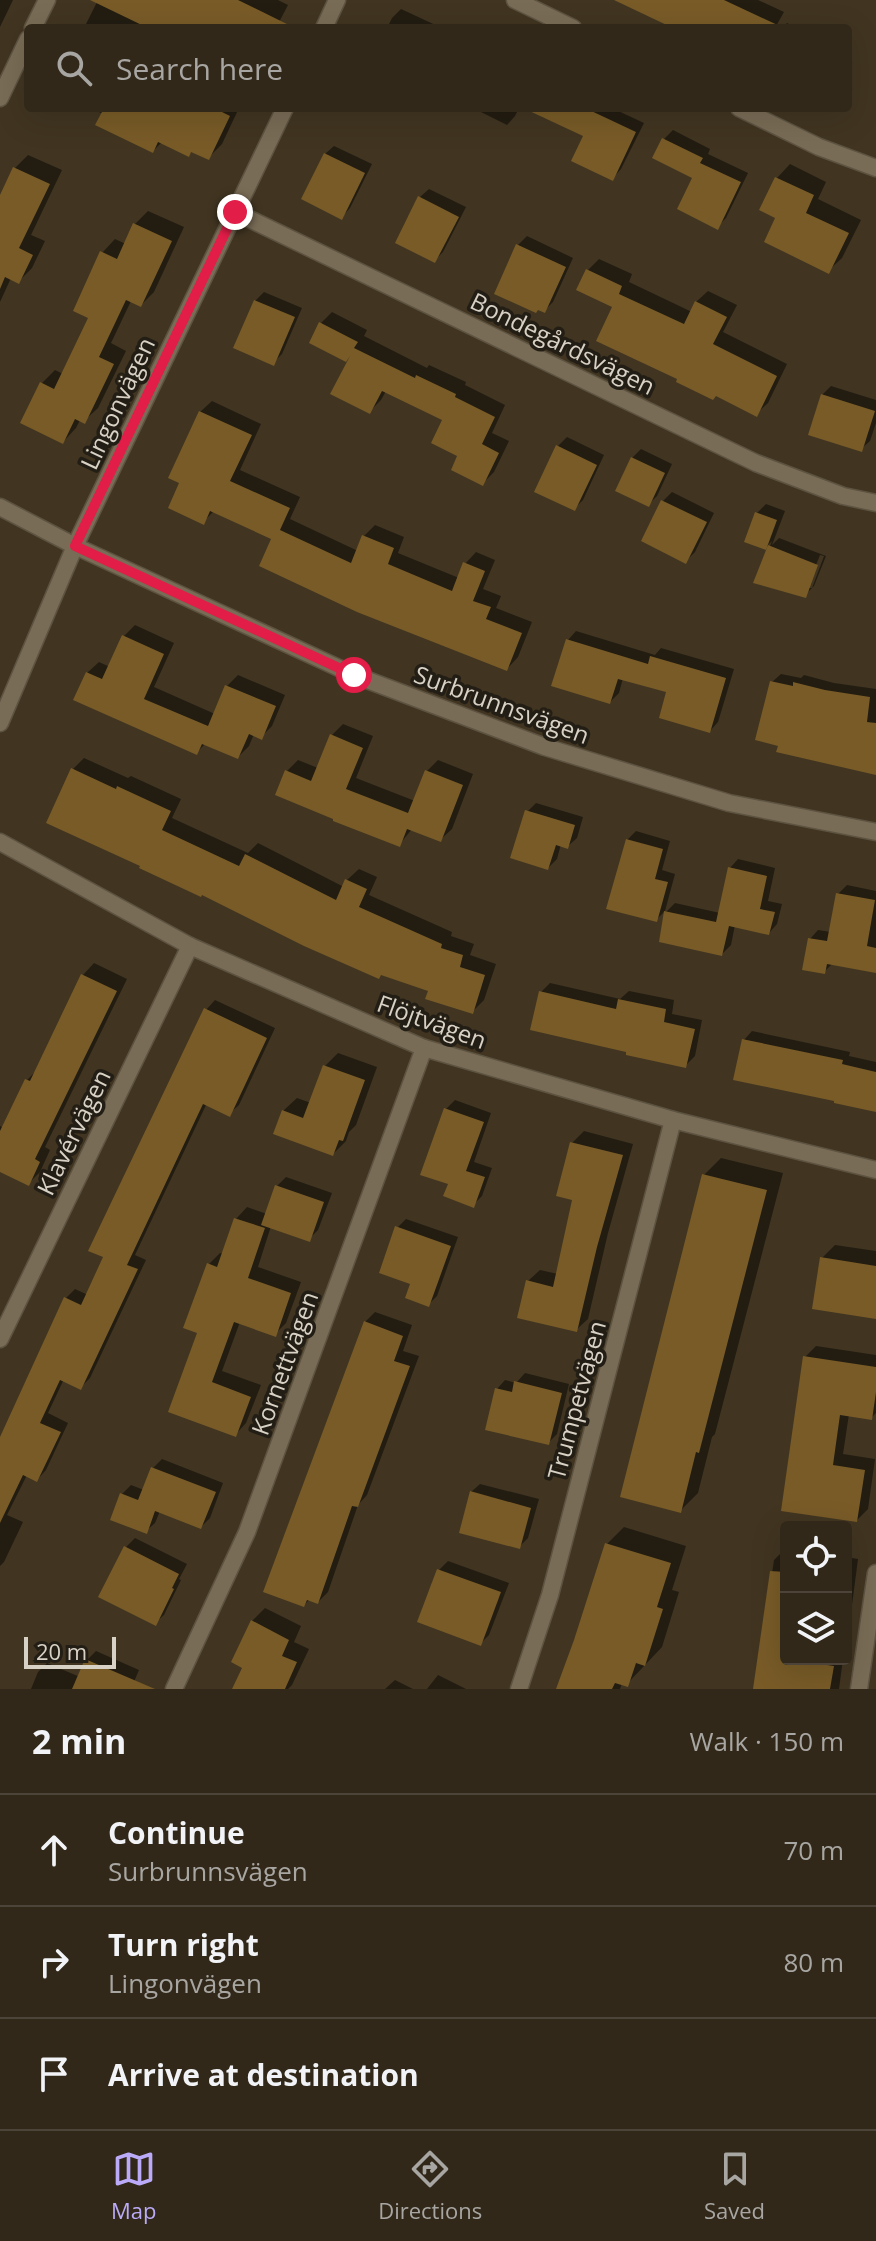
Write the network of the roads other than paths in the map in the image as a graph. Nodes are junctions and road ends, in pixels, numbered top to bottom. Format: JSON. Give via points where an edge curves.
{"nodes":[{"id":1,"x":47,"y":0,"type":"edge"},
{"id":2,"x":337,"y":0,"type":"edge"},
{"id":3,"x":515,"y":0,"type":"edge"},
{"id":4,"x":35,"y":24,"type":"edge"},
{"id":5,"x":326,"y":24,"type":"edge"},
{"id":6,"x":565,"y":24,"type":"edge"},
{"id":7,"x":24,"y":47,"type":"edge"},
{"id":8,"x":0,"y":98,"type":"edge"},
{"id":9,"x":283,"y":112,"type":"edge"},
{"id":10,"x":747,"y":112,"type":"edge"},
{"id":11,"x":876,"y":168,"type":"edge"},
{"id":12,"x":235,"y":212,"type":"junction"},
{"id":13,"x":876,"y":503,"type":"edge"},
{"id":14,"x":0,"y":507,"type":"edge"},
{"id":15,"x":75,"y":546,"type":"junction"},
{"id":16,"x":0,"y":723,"type":"edge"},
{"id":17,"x":876,"y":832,"type":"edge"},
{"id":18,"x":0,"y":842,"type":"edge"},
{"id":19,"x":190,"y":946,"type":"junction"},
{"id":20,"x":424,"y":1048,"type":"junction"},
{"id":21,"x":673,"y":1120,"type":"junction"},
{"id":22,"x":876,"y":1170,"type":"edge"},
{"id":23,"x":0,"y":1339,"type":"edge"},
{"id":24,"x":876,"y":1573,"type":"edge"},
{"id":25,"x":174,"y":1689,"type":"edge"},
{"id":26,"x":519,"y":1689,"type":"edge"},
{"id":27,"x":859,"y":1689,"type":"edge"}],
"edges":[{"from":1,"to":4,"type":"street"},
{"from":2,"to":5,"type":"street"},
{"from":3,"to":6,"type":"street"},
{"from":7,"to":8,"type":"street"},
{"from":9,"to":12,"type":"street","name":"Lingonvägen"},
{"from":10,"to":11,"type":"street"},
{"from":12,"to":13,"type":"street","name":"Bondegårdsvägen","via":[[756,463]]},
{"from":12,"to":15,"type":"street","name":"Lingonvägen"},
{"from":14,"to":15,"type":"street","name":"Surbrunnsvägen"},
{"from":15,"to":16,"type":"street","name":"Lingonvägen"},
{"from":15,"to":17,"type":"street","name":"Surbrunnsvägen","via":[[354,675],[545,747],[729,803]]},
{"from":18,"to":19,"type":"street","name":"Flöjtvägen"},
{"from":19,"to":20,"type":"street","name":"Flöjtvägen"},
{"from":19,"to":23,"type":"street","name":"Klavérvägen"},
{"from":20,"to":21,"type":"street","name":"Flöjtvägen"},
{"from":20,"to":25,"type":"street","name":"Kornettvägen","via":[[247,1532]]},
{"from":21,"to":22,"type":"street","name":"Flöjtvägen"},
{"from":21,"to":26,"type":"street","name":"Trumpetvägen","via":[[550,1595]]},
{"from":24,"to":27,"type":"street"}]}
